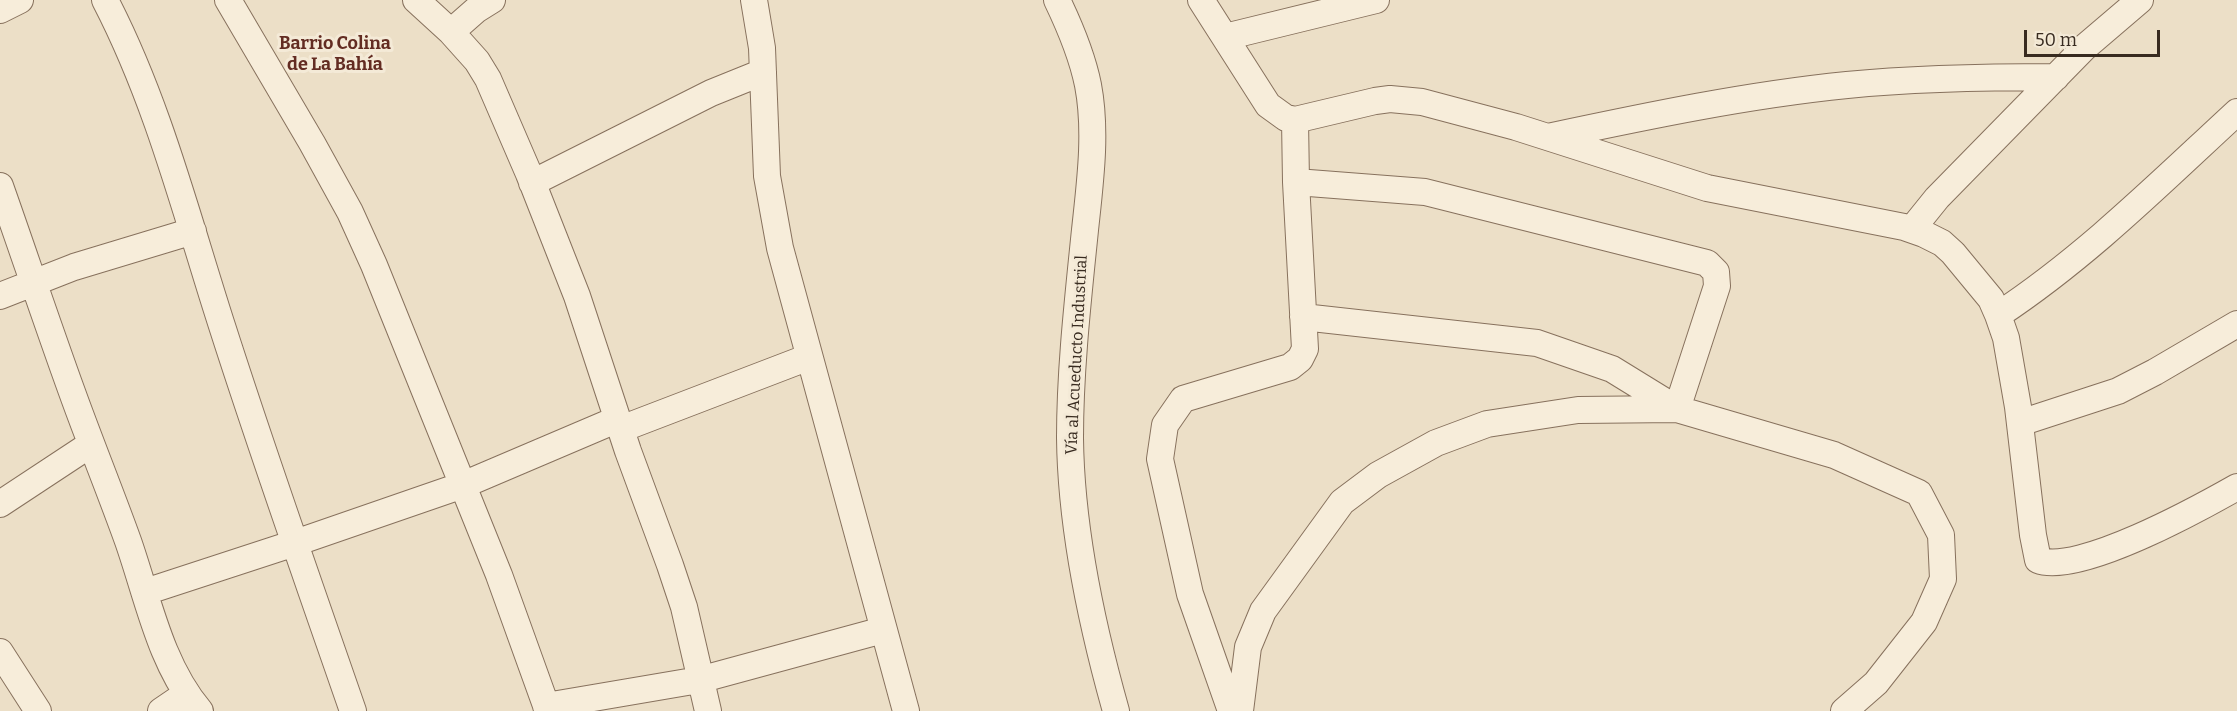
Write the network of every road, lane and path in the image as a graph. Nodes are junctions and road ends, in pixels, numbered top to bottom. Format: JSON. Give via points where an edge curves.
{"nodes":[{"id":1,"x":20,"y":0,"type":"edge"},
{"id":2,"x":105,"y":0,"type":"edge"},
{"id":3,"x":228,"y":0,"type":"edge"},
{"id":4,"x":416,"y":0,"type":"edge"},
{"id":5,"x":492,"y":0,"type":"edge"},
{"id":6,"x":754,"y":0,"type":"edge"},
{"id":7,"x":1057,"y":0,"type":"edge"},
{"id":8,"x":1201,"y":0,"type":"edge"},
{"id":9,"x":2140,"y":0,"type":"edge"},
{"id":10,"x":1365,"y":1,"type":"edge"},
{"id":11,"x":0,"y":10,"type":"edge"},
{"id":12,"x":451,"y":32,"type":"junction"},
{"id":13,"x":1225,"y":37,"type":"junction"},
{"id":14,"x":763,"y":72,"type":"junction"},
{"id":15,"x":2056,"y":76,"type":"junction"},
{"id":16,"x":2237,"y":112,"type":"edge"},
{"id":17,"x":1295,"y":120,"type":"junction"},
{"id":18,"x":1547,"y":137,"type":"junction"},
{"id":19,"x":1296,"y":182,"type":"junction"},
{"id":20,"x":532,"y":183,"type":"junction"},
{"id":21,"x":0,"y":186,"type":"edge"},
{"id":22,"x":1912,"y":229,"type":"junction"},
{"id":23,"x":193,"y":231,"type":"junction"},
{"id":24,"x":34,"y":282,"type":"junction"},
{"id":25,"x":0,"y":296,"type":"edge"},
{"id":26,"x":1998,"y":315,"type":"junction"},
{"id":27,"x":1303,"y":317,"type":"junction"},
{"id":28,"x":2237,"y":324,"type":"edge"},
{"id":29,"x":809,"y":357,"type":"junction"},
{"id":30,"x":1677,"y":409,"type":"junction"},
{"id":31,"x":2020,"y":423,"type":"junction"},
{"id":32,"x":620,"y":424,"type":"junction"},
{"id":33,"x":91,"y":444,"type":"junction"},
{"id":34,"x":463,"y":485,"type":"junction"},
{"id":35,"x":2237,"y":487,"type":"edge"},
{"id":36,"x":0,"y":504,"type":"edge"},
{"id":37,"x":295,"y":543,"type":"junction"},
{"id":38,"x":145,"y":592,"type":"junction"},
{"id":39,"x":883,"y":630,"type":"junction"},
{"id":40,"x":0,"y":652,"type":"edge"},
{"id":41,"x":699,"y":680,"type":"junction"},
{"id":42,"x":193,"y":703,"type":"edge"},
{"id":43,"x":547,"y":708,"type":"edge"},
{"id":44,"x":38,"y":711,"type":"edge"},
{"id":45,"x":161,"y":711,"type":"edge"},
{"id":46,"x":353,"y":711,"type":"edge"},
{"id":47,"x":708,"y":711,"type":"edge"},
{"id":48,"x":906,"y":711,"type":"edge"},
{"id":49,"x":1116,"y":711,"type":"edge"},
{"id":50,"x":1232,"y":711,"type":"edge"},
{"id":51,"x":1240,"y":711,"type":"edge"},
{"id":52,"x":1844,"y":711,"type":"edge"}],
"edges":[{"from":1,"to":11,"type":"street"},
{"from":2,"to":23,"type":"street","via":[[146,90]]},
{"from":3,"to":34,"type":"street","via":[[350,212],[402,328]]},
{"from":4,"to":12,"type":"street"},
{"from":5,"to":12,"type":"street"},
{"from":6,"to":14,"type":"street"},
{"from":7,"to":49,"type":"street","name":"Vía al Acueducto Industrial","via":[[1083,65],[1090,110],[1091,163],[1071,408],[1073,497],[1087,582]]},
{"from":8,"to":13,"type":"street"},
{"from":9,"to":15,"type":"street"},
{"from":10,"to":13,"type":"street"},
{"from":12,"to":20,"type":"street","via":[[488,79]]},
{"from":13,"to":17,"type":"street","via":[[1268,105]]},
{"from":14,"to":20,"type":"street","via":[[711,93]]},
{"from":14,"to":29,"type":"street","via":[[767,176],[780,248]]},
{"from":15,"to":18,"type":"street","via":[[1846,85],[1743,99]]},
{"from":15,"to":22,"type":"street","via":[[1937,198]]},
{"from":16,"to":26,"type":"street","via":[[2070,263]]},
{"from":17,"to":18,"type":"street","via":[[1375,101],[1402,99]]},
{"from":17,"to":19,"type":"street"},
{"from":18,"to":22,"type":"street","via":[[1707,188]]},
{"from":19,"to":27,"type":"street"},
{"from":19,"to":30,"type":"street","via":[[1425,192],[1707,263],[1716,272],[1717,286]]},
{"from":20,"to":32,"type":"street","via":[[577,296]]},
{"from":21,"to":24,"type":"street"},
{"from":22,"to":26,"type":"street","via":[[1942,243],[1953,253],[1991,299]]},
{"from":23,"to":24,"type":"street"},
{"from":23,"to":37,"type":"street"},
{"from":24,"to":25,"type":"street"},
{"from":24,"to":33,"type":"street"},
{"from":26,"to":31,"type":"street","via":[[2006,338]]},
{"from":27,"to":30,"type":"street","via":[[1537,343],[1612,369]]},
{"from":27,"to":50,"type":"street","via":[[1305,349],[1290,367],[1183,399],[1165,425],[1160,459],[1190,594]]},
{"from":28,"to":31,"type":"street","via":[[2118,391]]},
{"from":29,"to":32,"type":"street"},
{"from":29,"to":39,"type":"street"},
{"from":30,"to":51,"type":"street","via":[[1578,411],[1487,424],[1436,443],[1378,475],[1342,502],[1263,611],[1248,647]]},
{"from":30,"to":52,"type":"street","via":[[1834,455],[1919,493],[1941,535],[1943,579],[1924,622],[1876,682]]},
{"from":31,"to":35,"type":"street","via":[[2036,554],[2038,560],[2046,563],[2075,559],[2128,541],[2182,518]]},
{"from":32,"to":34,"type":"street"},
{"from":32,"to":41,"type":"street","via":[[684,607]]},
{"from":33,"to":36,"type":"street"},
{"from":33,"to":38,"type":"street"},
{"from":34,"to":37,"type":"street"},
{"from":34,"to":43,"type":"street"},
{"from":37,"to":38,"type":"street"},
{"from":37,"to":46,"type":"street"},
{"from":38,"to":42,"type":"street","via":[[175,677]]},
{"from":39,"to":41,"type":"street"},
{"from":39,"to":48,"type":"street"},
{"from":40,"to":44,"type":"street"},
{"from":41,"to":43,"type":"street"},
{"from":41,"to":47,"type":"street"},
{"from":42,"to":45,"type":"street"}]}
